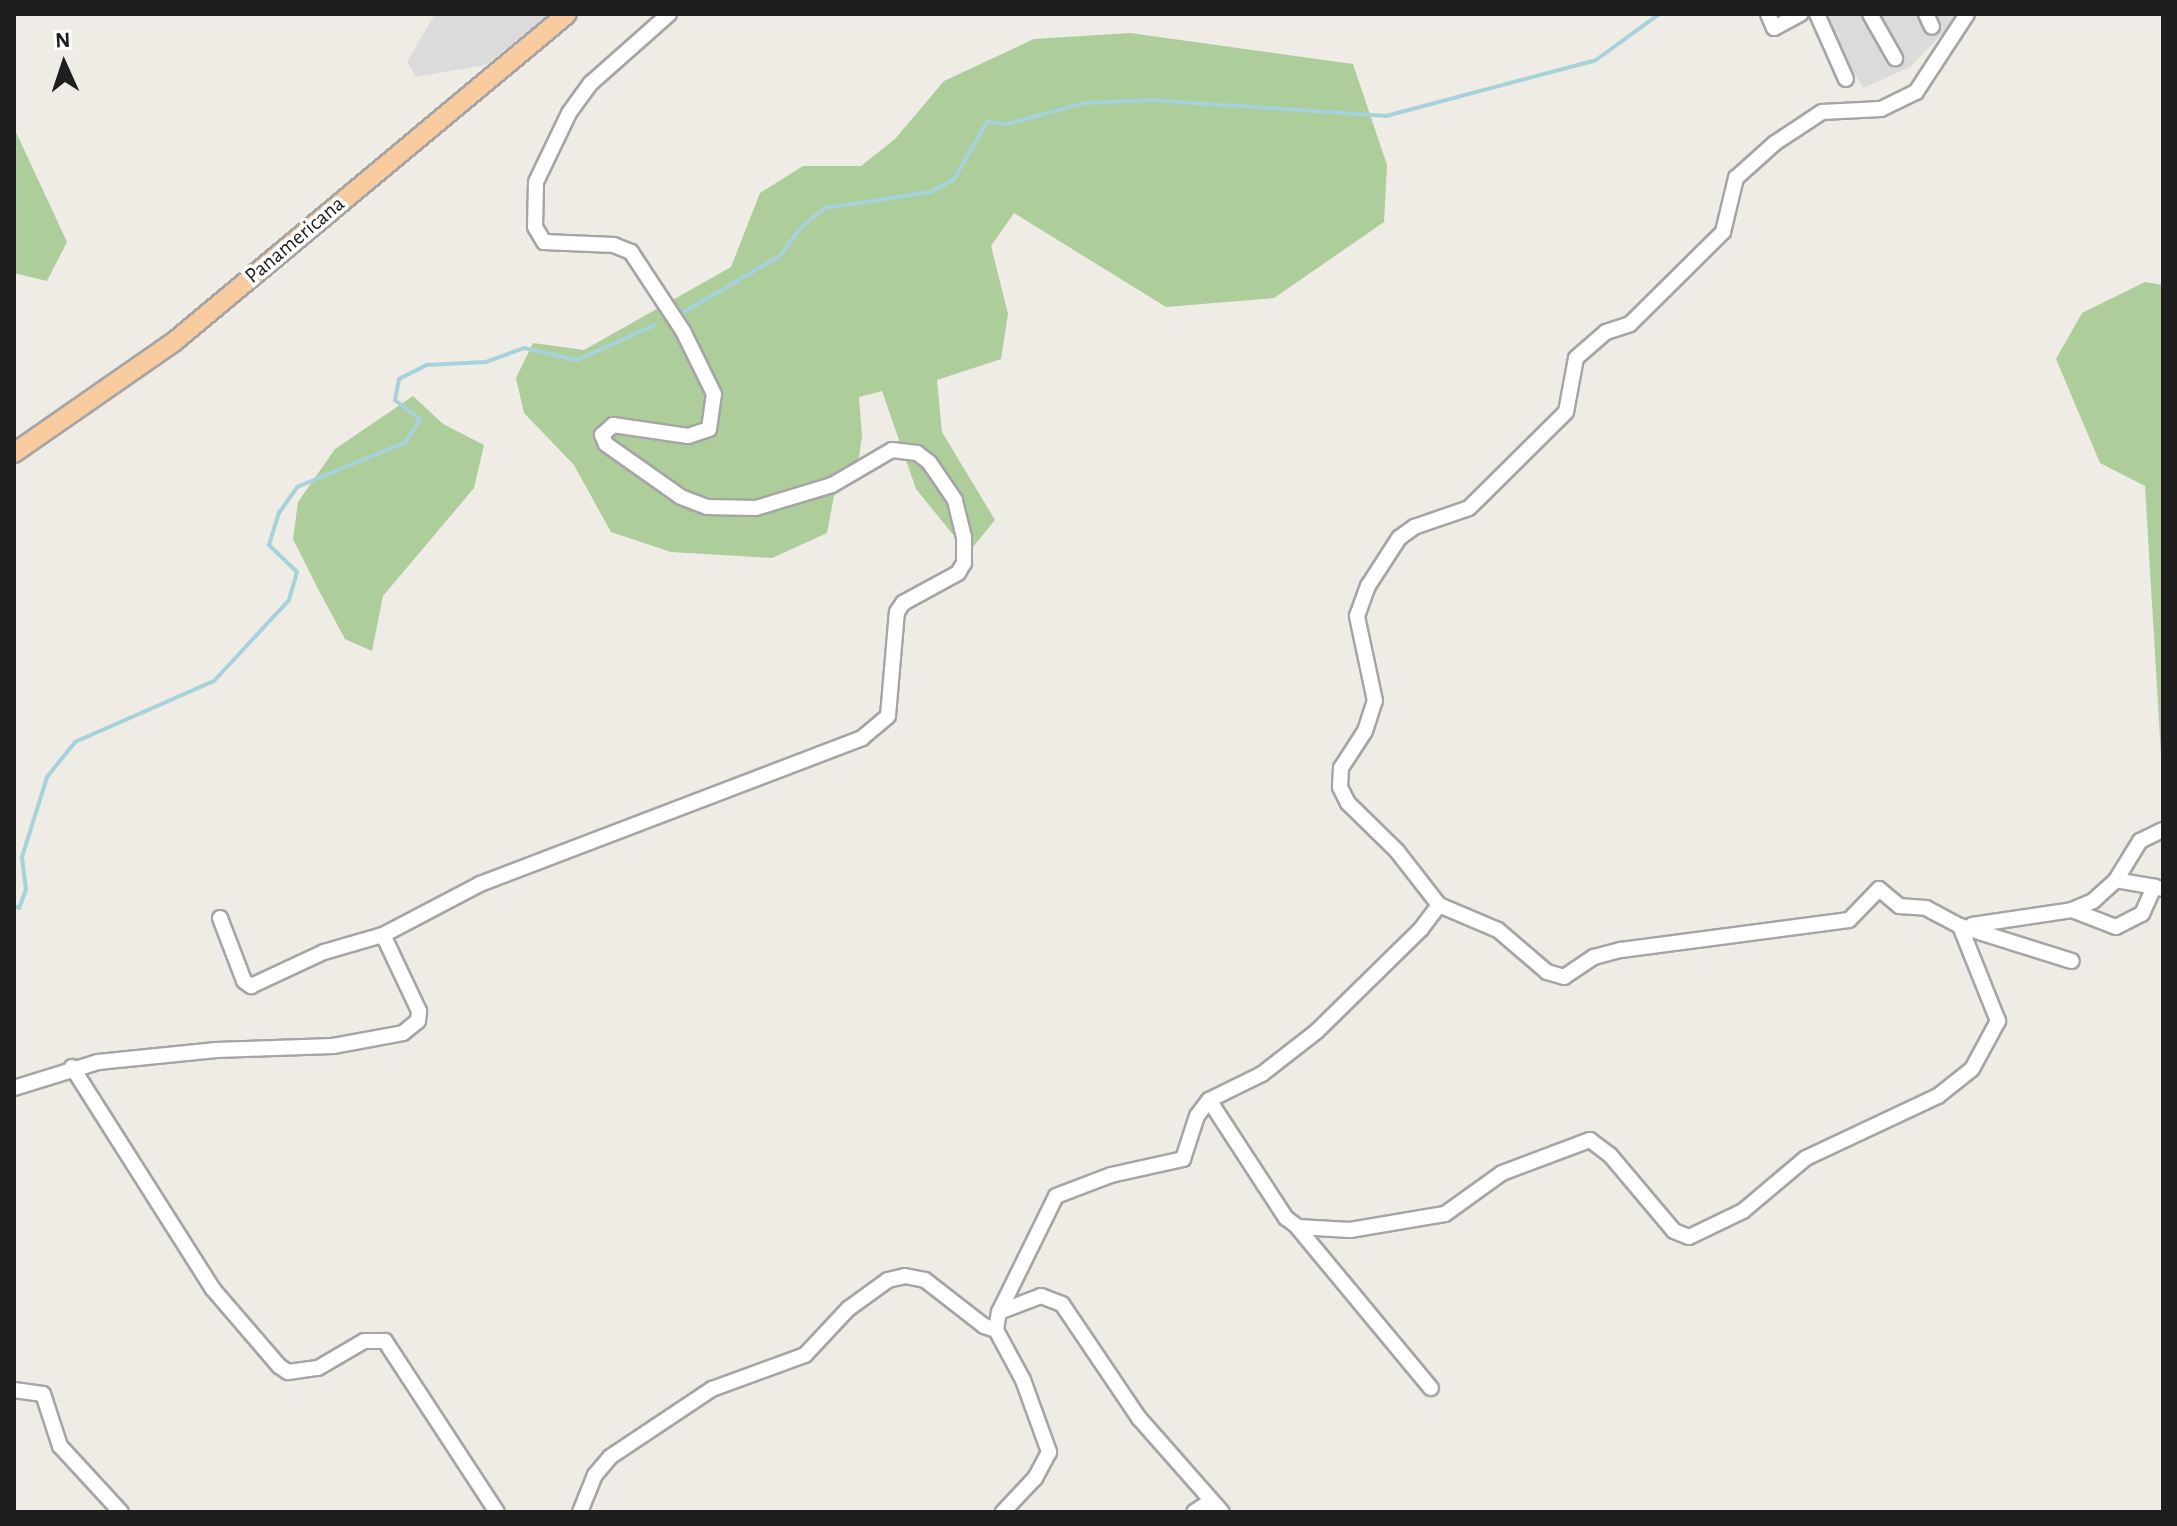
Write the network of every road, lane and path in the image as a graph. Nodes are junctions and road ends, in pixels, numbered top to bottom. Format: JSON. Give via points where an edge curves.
{"nodes":[{"id":1,"x":567,"y":14,"type":"edge"},
{"id":2,"x":669,"y":14,"type":"edge"},
{"id":3,"x":1768,"y":14,"type":"edge"},
{"id":4,"x":1800,"y":14,"type":"edge"},
{"id":5,"x":1817,"y":14,"type":"edge"},
{"id":6,"x":1870,"y":14,"type":"edge"},
{"id":7,"x":1967,"y":14,"type":"edge"},
{"id":8,"x":1895,"y":58,"type":"dead end"},
{"id":9,"x":1846,"y":79,"type":"dead end"},
{"id":10,"x":14,"y":453,"type":"edge"},
{"id":11,"x":2163,"y":830,"type":"edge"},
{"id":12,"x":2116,"y":880,"type":"junction"},
{"id":13,"x":2158,"y":888,"type":"edge"},
{"id":14,"x":1439,"y":905,"type":"junction"},
{"id":15,"x":2072,"y":910,"type":"junction"},
{"id":16,"x":220,"y":918,"type":"dead end"},
{"id":17,"x":1960,"y":926,"type":"junction"},
{"id":18,"x":383,"y":935,"type":"junction"},
{"id":19,"x":2072,"y":961,"type":"dead end"},
{"id":20,"x":72,"y":1067,"type":"junction"},
{"id":21,"x":14,"y":1088,"type":"edge"},
{"id":22,"x":1209,"y":1100,"type":"junction"},
{"id":23,"x":1298,"y":1227,"type":"junction"},
{"id":24,"x":999,"y":1312,"type":"junction"},
{"id":25,"x":996,"y":1330,"type":"junction"},
{"id":26,"x":1431,"y":1388,"type":"dead end"},
{"id":27,"x":14,"y":1390,"type":"edge"},
{"id":28,"x":1217,"y":1506,"type":"edge"},
{"id":29,"x":121,"y":1512,"type":"edge"},
{"id":30,"x":497,"y":1512,"type":"edge"},
{"id":31,"x":580,"y":1512,"type":"edge"},
{"id":32,"x":1003,"y":1512,"type":"edge"},
{"id":33,"x":1194,"y":1512,"type":"edge"}],
"edges":[{"from":1,"to":10,"type":"main road","name":"Panamericana","via":[[175,341]]},
{"from":2,"to":18,"type":"street","via":[[591,83],[569,113],[532,201],[535,227],[544,242],[604,244],[631,252],[683,331],[714,394],[713,422],[701,434],[613,425],[603,431],[603,440],[681,497],[729,510],[781,503],[832,485],[892,450],[917,453],[955,500],[964,563],[958,573],[903,603],[897,612],[892,708],[879,727],[862,738],[480,884]]},
{"from":3,"to":4,"type":"street","via":[[1774,28]]},
{"from":5,"to":9,"type":"street"},
{"from":6,"to":8,"type":"street"},
{"from":7,"to":14,"type":"street","via":[[1916,92],[1881,109],[1822,112],[1775,143],[1736,178],[1723,232],[1630,324],[1606,332],[1576,358],[1566,412],[1469,508],[1414,527],[1399,538],[1368,586],[1357,616],[1375,701],[1365,731],[1341,768],[1340,787],[1348,803],[1397,851]]},
{"from":11,"to":12,"type":"street","via":[[2149,834],[2130,852]]},
{"from":12,"to":13,"type":"street"},
{"from":12,"to":15,"type":"street","via":[[2104,894]]},
{"from":13,"to":15,"type":"street","via":[[2142,914],[2125,925],[2116,927]]},
{"from":14,"to":17,"type":"street","via":[[1498,930],[1547,972],[1564,977],[1594,957],[1621,950],[1849,920],[1879,889],[1899,906],[1926,908]]},
{"from":14,"to":22,"type":"street","via":[[1351,1003],[1262,1074]]},
{"from":15,"to":17,"type":"street"},
{"from":16,"to":18,"type":"street","via":[[247,986],[324,952]]},
{"from":17,"to":19,"type":"street"},
{"from":17,"to":23,"type":"street","via":[[1998,1021],[1972,1069],[1938,1096],[1806,1158],[1756,1203],[1705,1231],[1689,1237],[1674,1231],[1610,1155],[1590,1140],[1557,1148],[1502,1173],[1445,1214],[1391,1226],[1332,1231]]},
{"from":18,"to":20,"type":"street","via":[[419,1011],[418,1021],[403,1033],[333,1046],[176,1053]]},
{"from":20,"to":21,"type":"street"},
{"from":20,"to":30,"type":"street","via":[[212,1288],[279,1366],[288,1372],[318,1368],[364,1341],[385,1341]]},
{"from":22,"to":23,"type":"street","via":[[1286,1218]]},
{"from":22,"to":24,"type":"street","via":[[1197,1116],[1183,1159],[1111,1175],[1065,1191],[1049,1203]]},
{"from":23,"to":26,"type":"street"},
{"from":24,"to":25,"type":"street"},
{"from":24,"to":28,"type":"street","via":[[1041,1296],[1062,1304],[1139,1418]]},
{"from":25,"to":31,"type":"street","via":[[925,1280],[888,1280],[848,1309],[805,1355],[712,1389],[610,1457],[595,1475]]},
{"from":25,"to":32,"type":"street","via":[[1023,1380],[1049,1452],[1035,1478]]},
{"from":27,"to":29,"type":"street","via":[[43,1394],[60,1446]]},
{"from":28,"to":33,"type":"street"}]}
